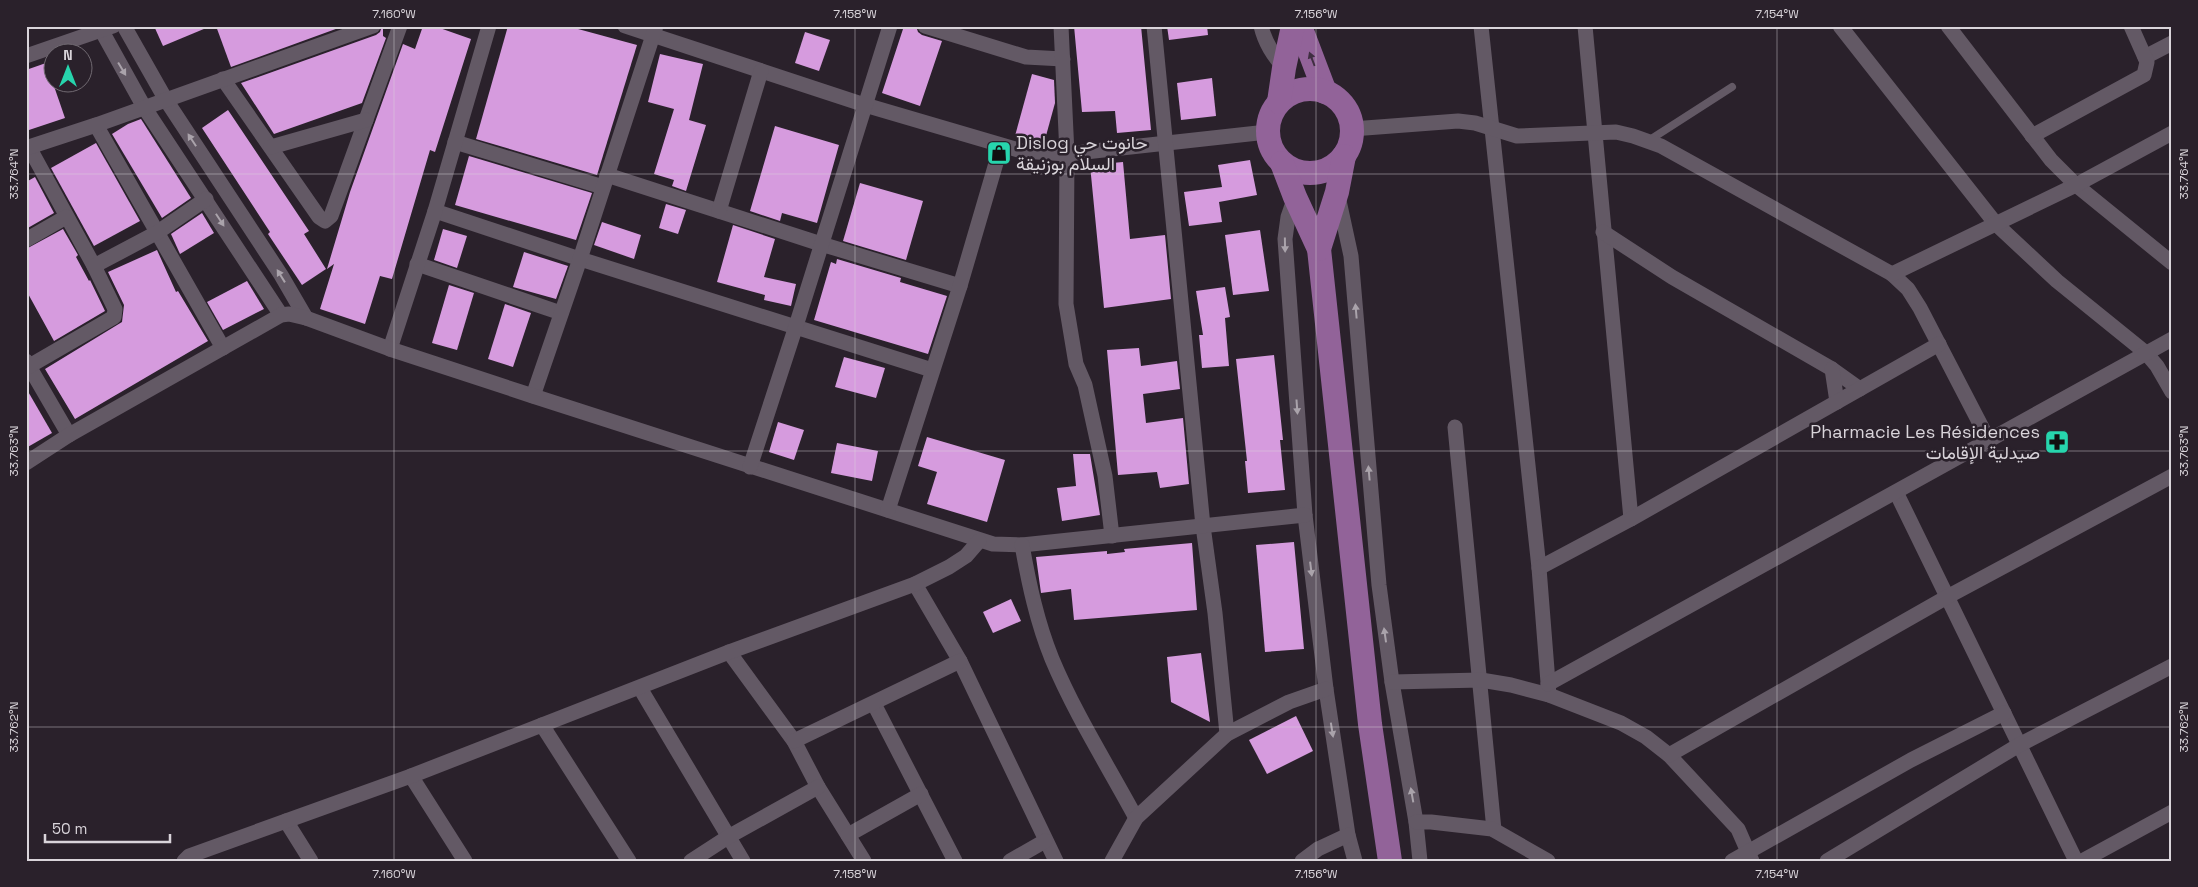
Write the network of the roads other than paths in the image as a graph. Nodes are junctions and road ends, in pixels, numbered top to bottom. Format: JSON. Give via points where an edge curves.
{"nodes":[{"id":1,"x":124,"y":26,"type":"edge"},
{"id":2,"x":373,"y":26,"type":"edge"},
{"id":3,"x":400,"y":26,"type":"edge"},
{"id":4,"x":489,"y":26,"type":"edge"},
{"id":5,"x":625,"y":26,"type":"edge"},
{"id":6,"x":890,"y":26,"type":"edge"},
{"id":7,"x":925,"y":26,"type":"edge"},
{"id":8,"x":1061,"y":26,"type":"edge"},
{"id":9,"x":1154,"y":26,"type":"edge"},
{"id":10,"x":1262,"y":26,"type":"edge"},
{"id":11,"x":1293,"y":26,"type":"edge"},
{"id":12,"x":1300,"y":26,"type":"edge"},
{"id":13,"x":1481,"y":26,"type":"edge"},
{"id":14,"x":1585,"y":26,"type":"edge"},
{"id":15,"x":1840,"y":26,"type":"edge"},
{"id":16,"x":1948,"y":26,"type":"edge"},
{"id":17,"x":2131,"y":26,"type":"edge"},
{"id":18,"x":105,"y":28,"type":"edge"},
{"id":19,"x":654,"y":31,"type":"edge"},
{"id":20,"x":2172,"y":43,"type":"edge"},
{"id":21,"x":26,"y":56,"type":"edge"},
{"id":22,"x":2145,"y":57,"type":"junction"},
{"id":23,"x":1063,"y":58,"type":"junction"},
{"id":24,"x":1284,"y":68,"type":"junction"},
{"id":25,"x":761,"y":72,"type":"junction"},
{"id":26,"x":223,"y":79,"type":"junction"},
{"id":27,"x":1732,"y":87,"type":"dead end"},
{"id":28,"x":1325,"y":92,"type":"junction"},
{"id":29,"x":166,"y":100,"type":"junction"},
{"id":30,"x":1279,"y":102,"type":"junction"},
{"id":31,"x":865,"y":105,"type":"junction"},
{"id":32,"x":144,"y":107,"type":"junction"},
{"id":33,"x":366,"y":120,"type":"junction"},
{"id":34,"x":96,"y":125,"type":"junction"},
{"id":35,"x":1491,"y":128,"type":"junction"},
{"id":36,"x":1352,"y":129,"type":"junction"},
{"id":37,"x":1267,"y":132,"type":"junction"},
{"id":38,"x":1595,"y":132,"type":"junction"},
{"id":39,"x":2172,"y":133,"type":"edge"},
{"id":40,"x":2032,"y":136,"type":"junction"},
{"id":41,"x":1648,"y":140,"type":"junction"},
{"id":42,"x":455,"y":142,"type":"junction"},
{"id":43,"x":1164,"y":144,"type":"junction"},
{"id":44,"x":1001,"y":146,"type":"junction"},
{"id":45,"x":271,"y":147,"type":"junction"},
{"id":46,"x":28,"y":148,"type":"edge"},
{"id":47,"x":1067,"y":154,"type":"junction"},
{"id":48,"x":1344,"y":156,"type":"junction"},
{"id":49,"x":1282,"y":163,"type":"junction"},
{"id":50,"x":605,"y":181,"type":"junction"},
{"id":51,"x":2076,"y":185,"type":"junction"},
{"id":52,"x":1337,"y":192,"type":"junction"},
{"id":53,"x":1295,"y":197,"type":"junction"},
{"id":54,"x":206,"y":199,"type":"junction"},
{"id":55,"x":434,"y":211,"type":"junction"},
{"id":56,"x":719,"y":211,"type":"junction"},
{"id":57,"x":66,"y":217,"type":"junction"},
{"id":58,"x":1996,"y":224,"type":"junction"},
{"id":59,"x":158,"y":232,"type":"junction"},
{"id":60,"x":1603,"y":232,"type":"junction"},
{"id":61,"x":26,"y":240,"type":"edge"},
{"id":62,"x":822,"y":244,"type":"junction"},
{"id":63,"x":1319,"y":249,"type":"junction"},
{"id":64,"x":580,"y":260,"type":"junction"},
{"id":65,"x":2172,"y":263,"type":"edge"},
{"id":66,"x":417,"y":264,"type":"junction"},
{"id":67,"x":94,"y":266,"type":"junction"},
{"id":68,"x":1892,"y":274,"type":"junction"},
{"id":69,"x":960,"y":286,"type":"junction"},
{"id":70,"x":561,"y":313,"type":"junction"},
{"id":71,"x":281,"y":315,"type":"junction"},
{"id":72,"x":306,"y":318,"type":"junction"},
{"id":73,"x":796,"y":326,"type":"junction"},
{"id":74,"x":2172,"y":338,"type":"edge"},
{"id":75,"x":1939,"y":344,"type":"junction"},
{"id":76,"x":223,"y":348,"type":"junction"},
{"id":77,"x":390,"y":349,"type":"junction"},
{"id":78,"x":2146,"y":353,"type":"junction"},
{"id":79,"x":27,"y":365,"type":"edge"},
{"id":80,"x":1832,"y":369,"type":"junction"},
{"id":81,"x":932,"y":370,"type":"junction"},
{"id":82,"x":1860,"y":389,"type":"junction"},
{"id":83,"x":2172,"y":392,"type":"edge"},
{"id":84,"x":532,"y":396,"type":"junction"},
{"id":85,"x":1837,"y":402,"type":"junction"},
{"id":86,"x":1455,"y":427,"type":"dead end"},
{"id":87,"x":70,"y":435,"type":"junction"},
{"id":88,"x":1989,"y":441,"type":"junction"},
{"id":89,"x":26,"y":463,"type":"edge"},
{"id":90,"x":750,"y":466,"type":"junction"},
{"id":91,"x":2172,"y":476,"type":"edge"},
{"id":92,"x":1896,"y":492,"type":"junction"},
{"id":93,"x":888,"y":510,"type":"junction"},
{"id":94,"x":1305,"y":515,"type":"junction"},
{"id":95,"x":1631,"y":519,"type":"junction"},
{"id":96,"x":1203,"y":526,"type":"junction"},
{"id":97,"x":1112,"y":536,"type":"junction"},
{"id":98,"x":979,"y":540,"type":"junction"},
{"id":99,"x":1022,"y":545,"type":"junction"},
{"id":100,"x":1539,"y":568,"type":"junction"},
{"id":101,"x":915,"y":584,"type":"junction"},
{"id":102,"x":1947,"y":597,"type":"junction"},
{"id":103,"x":729,"y":652,"type":"junction"},
{"id":104,"x":960,"y":662,"type":"junction"},
{"id":105,"x":2172,"y":666,"type":"edge"},
{"id":106,"x":1481,"y":680,"type":"junction"},
{"id":107,"x":1392,"y":682,"type":"junction"},
{"id":108,"x":640,"y":688,"type":"junction"},
{"id":109,"x":1326,"y":689,"type":"junction"},
{"id":110,"x":1549,"y":690,"type":"junction"},
{"id":111,"x":874,"y":704,"type":"junction"},
{"id":112,"x":2004,"y":713,"type":"junction"},
{"id":113,"x":542,"y":725,"type":"junction"},
{"id":114,"x":1227,"y":734,"type":"junction"},
{"id":115,"x":794,"y":741,"type":"junction"},
{"id":116,"x":2019,"y":745,"type":"junction"},
{"id":117,"x":1669,"y":754,"type":"junction"},
{"id":118,"x":411,"y":776,"type":"junction"},
{"id":119,"x":818,"y":787,"type":"junction"},
{"id":120,"x":921,"y":794,"type":"junction"},
{"id":121,"x":2172,"y":812,"type":"edge"},
{"id":122,"x":1136,"y":818,"type":"junction"},
{"id":123,"x":286,"y":820,"type":"junction"},
{"id":124,"x":1416,"y":822,"type":"junction"},
{"id":125,"x":1494,"y":830,"type":"junction"},
{"id":126,"x":848,"y":835,"type":"junction"},
{"id":127,"x":1348,"y":835,"type":"junction"},
{"id":128,"x":728,"y":837,"type":"junction"},
{"id":129,"x":1045,"y":841,"type":"junction"},
{"id":130,"x":1750,"y":856,"type":"edge"},
{"id":131,"x":184,"y":861,"type":"edge"},
{"id":132,"x":311,"y":861,"type":"edge"},
{"id":133,"x":464,"y":861,"type":"edge"},
{"id":134,"x":629,"y":861,"type":"edge"},
{"id":135,"x":691,"y":861,"type":"edge"},
{"id":136,"x":743,"y":861,"type":"edge"},
{"id":137,"x":864,"y":861,"type":"edge"},
{"id":138,"x":955,"y":861,"type":"edge"},
{"id":139,"x":1010,"y":861,"type":"edge"},
{"id":140,"x":1056,"y":861,"type":"edge"},
{"id":141,"x":1112,"y":861,"type":"edge"},
{"id":142,"x":1302,"y":861,"type":"edge"},
{"id":143,"x":1355,"y":861,"type":"edge"},
{"id":144,"x":1390,"y":861,"type":"edge"},
{"id":145,"x":1420,"y":861,"type":"edge"},
{"id":146,"x":1548,"y":861,"type":"edge"},
{"id":147,"x":1732,"y":861,"type":"edge"},
{"id":148,"x":1827,"y":861,"type":"edge"},
{"id":149,"x":2076,"y":861,"type":"edge"},
{"id":150,"x":2082,"y":861,"type":"edge"}],
"edges":[{"from":1,"to":29,"type":"street"},
{"from":2,"to":26,"type":"street"},
{"from":3,"to":33,"type":"street"},
{"from":4,"to":42,"type":"street"},
{"from":5,"to":19,"type":"street"},
{"from":6,"to":31,"type":"street"},
{"from":7,"to":23,"type":"street","via":[[1026,57]]},
{"from":8,"to":23,"type":"street"},
{"from":9,"to":43,"type":"street"},
{"from":10,"to":24,"type":"street","via":[[1264,38]]},
{"from":11,"to":24,"type":"main road"},
{"from":28,"to":12,"type":"main road","one_way":true},
{"from":13,"to":35,"type":"street"},
{"from":14,"to":38,"type":"street"},
{"from":15,"to":58,"type":"street"},
{"from":16,"to":40,"type":"street"},
{"from":17,"to":22,"type":"street"},
{"from":18,"to":21,"type":"street"},
{"from":18,"to":32,"type":"street","one_way":true},
{"from":19,"to":25,"type":"street"},
{"from":19,"to":50,"type":"street"},
{"from":20,"to":22,"type":"street"},
{"from":22,"to":40,"type":"street","via":[[2147,67],[2140,79]]},
{"from":23,"to":47,"type":"street"},
{"from":24,"to":30,"type":"main road"},
{"from":25,"to":31,"type":"street"},
{"from":25,"to":56,"type":"street"},
{"from":26,"to":29,"type":"street"},
{"from":26,"to":45,"type":"street"},
{"from":27,"to":41,"type":"lane"},
{"from":28,"to":30,"type":"main road","via":[[1300,90]]},
{"from":28,"to":36,"type":"main road","via":[[1344,106]]},
{"from":29,"to":32,"type":"street"},
{"from":72,"to":29,"type":"street","one_way":true},
{"from":30,"to":37,"type":"main road","via":[[1270,116]]},
{"from":31,"to":44,"type":"street"},
{"from":31,"to":62,"type":"street"},
{"from":32,"to":34,"type":"street"},
{"from":32,"to":54,"type":"street"},
{"from":33,"to":45,"type":"street"},
{"from":33,"to":45,"type":"street","via":[[331,216],[325,221]]},
{"from":34,"to":46,"type":"street"},
{"from":34,"to":59,"type":"street"},
{"from":35,"to":36,"type":"street","via":[[1458,122]]},
{"from":35,"to":38,"type":"street","via":[[1527,136]]},
{"from":35,"to":100,"type":"street"},
{"from":36,"to":48,"type":"main road"},
{"from":37,"to":43,"type":"street"},
{"from":37,"to":49,"type":"main road","via":[[1271,149]]},
{"from":38,"to":41,"type":"street","via":[[1616,132]]},
{"from":38,"to":60,"type":"street"},
{"from":39,"to":51,"type":"street"},
{"from":40,"to":51,"type":"street"},
{"from":41,"to":68,"type":"street"},
{"from":42,"to":50,"type":"street"},
{"from":42,"to":55,"type":"street"},
{"from":43,"to":47,"type":"street"},
{"from":43,"to":96,"type":"street"},
{"from":44,"to":47,"type":"street","via":[[1042,154]]},
{"from":44,"to":69,"type":"street"},
{"from":46,"to":57,"type":"street"},
{"from":47,"to":97,"type":"street","via":[[1066,304],[1076,364],[1085,385],[1105,476]]},
{"from":48,"to":49,"type":"main road","via":[[1321,172],[1301,172]]},
{"from":48,"to":52,"type":"main road"},
{"from":49,"to":53,"type":"main road"},
{"from":50,"to":56,"type":"street"},
{"from":50,"to":64,"type":"street"},
{"from":51,"to":58,"type":"street"},
{"from":51,"to":65,"type":"street"},
{"from":52,"to":63,"type":"main road"},
{"from":107,"to":52,"type":"street","one_way":true,"via":[[1378,585],[1351,256]]},
{"from":53,"to":63,"type":"main road"},
{"from":53,"to":94,"type":"street","one_way":true,"via":[[1285,238]]},
{"from":54,"to":59,"type":"street"},
{"from":54,"to":71,"type":"street","one_way":true},
{"from":55,"to":64,"type":"street"},
{"from":55,"to":66,"type":"street"},
{"from":56,"to":62,"type":"street"},
{"from":57,"to":61,"type":"street"},
{"from":57,"to":67,"type":"street"},
{"from":58,"to":68,"type":"street"},
{"from":58,"to":78,"type":"street","via":[[2057,281]]},
{"from":59,"to":67,"type":"street"},
{"from":59,"to":76,"type":"street"},
{"from":60,"to":80,"type":"street","via":[[1672,277]]},
{"from":60,"to":95,"type":"street"},
{"from":62,"to":69,"type":"street"},
{"from":62,"to":73,"type":"street"},
{"from":63,"to":144,"type":"main road","via":[[1370,724]]},
{"from":64,"to":70,"type":"street"},
{"from":64,"to":73,"type":"street"},
{"from":66,"to":70,"type":"street"},
{"from":66,"to":77,"type":"street"},
{"from":67,"to":79,"type":"street","via":[[115,310],[114,317]]},
{"from":68,"to":75,"type":"street","via":[[1908,289]]},
{"from":69,"to":81,"type":"street"},
{"from":70,"to":84,"type":"street"},
{"from":71,"to":72,"type":"street"},
{"from":71,"to":76,"type":"street"},
{"from":72,"to":77,"type":"street"},
{"from":73,"to":81,"type":"street"},
{"from":73,"to":90,"type":"street"},
{"from":74,"to":78,"type":"street"},
{"from":75,"to":82,"type":"street"},
{"from":75,"to":88,"type":"street"},
{"from":76,"to":87,"type":"street"},
{"from":77,"to":84,"type":"street"},
{"from":78,"to":83,"type":"street"},
{"from":78,"to":88,"type":"street"},
{"from":79,"to":87,"type":"street"},
{"from":80,"to":82,"type":"street"},
{"from":80,"to":85,"type":"street"},
{"from":81,"to":93,"type":"street"},
{"from":82,"to":85,"type":"street"},
{"from":84,"to":90,"type":"street"},
{"from":85,"to":95,"type":"street"},
{"from":86,"to":106,"type":"street"},
{"from":87,"to":89,"type":"street"},
{"from":88,"to":92,"type":"street"},
{"from":90,"to":93,"type":"street"},
{"from":91,"to":102,"type":"street"},
{"from":92,"to":102,"type":"street"},
{"from":92,"to":110,"type":"street"},
{"from":93,"to":98,"type":"street"},
{"from":94,"to":96,"type":"street"},
{"from":94,"to":109,"type":"street","one_way":true},
{"from":95,"to":100,"type":"street"},
{"from":96,"to":97,"type":"street"},
{"from":96,"to":114,"type":"street"},
{"from":97,"to":99,"type":"street"},
{"from":98,"to":99,"type":"street"},
{"from":98,"to":101,"type":"street","via":[[966,556]]},
{"from":99,"to":122,"type":"street","via":[[1031,593],[1052,660]]},
{"from":100,"to":110,"type":"street"},
{"from":101,"to":103,"type":"street"},
{"from":101,"to":104,"type":"street"},
{"from":102,"to":112,"type":"street"},
{"from":102,"to":117,"type":"street"},
{"from":103,"to":108,"type":"street"},
{"from":103,"to":115,"type":"street"},
{"from":104,"to":111,"type":"street"},
{"from":104,"to":129,"type":"street"},
{"from":105,"to":116,"type":"street"},
{"from":106,"to":107,"type":"street"},
{"from":106,"to":110,"type":"street"},
{"from":106,"to":125,"type":"street"},
{"from":124,"to":107,"type":"street","one_way":true},
{"from":108,"to":113,"type":"street"},
{"from":108,"to":128,"type":"street"},
{"from":109,"to":114,"type":"street","via":[[1289,702]]},
{"from":109,"to":127,"type":"street","one_way":true},
{"from":110,"to":117,"type":"street","via":[[1621,723]]},
{"from":111,"to":115,"type":"street"},
{"from":111,"to":120,"type":"street"},
{"from":112,"to":116,"type":"street"},
{"from":112,"to":130,"type":"street","via":[[1911,760]]},
{"from":113,"to":118,"type":"street"},
{"from":113,"to":134,"type":"street"},
{"from":114,"to":122,"type":"street"},
{"from":115,"to":119,"type":"street"},
{"from":116,"to":148,"type":"street"},
{"from":116,"to":149,"type":"street"},
{"from":117,"to":130,"type":"street","via":[[1738,829]]},
{"from":118,"to":123,"type":"street"},
{"from":118,"to":133,"type":"street"},
{"from":119,"to":126,"type":"street"},
{"from":119,"to":128,"type":"street"},
{"from":120,"to":126,"type":"street"},
{"from":120,"to":138,"type":"street"},
{"from":121,"to":150,"type":"street"},
{"from":122,"to":141,"type":"street"},
{"from":123,"to":131,"type":"street","via":[[189,856]]},
{"from":123,"to":132,"type":"street"},
{"from":124,"to":125,"type":"street"},
{"from":124,"to":145,"type":"street"},
{"from":125,"to":146,"type":"street"},
{"from":126,"to":137,"type":"street"},
{"from":127,"to":142,"type":"street","via":[[1318,849]]},
{"from":127,"to":143,"type":"street"},
{"from":128,"to":135,"type":"street"},
{"from":128,"to":136,"type":"street"},
{"from":129,"to":139,"type":"street"},
{"from":129,"to":140,"type":"street"},
{"from":130,"to":147,"type":"street"}]}
